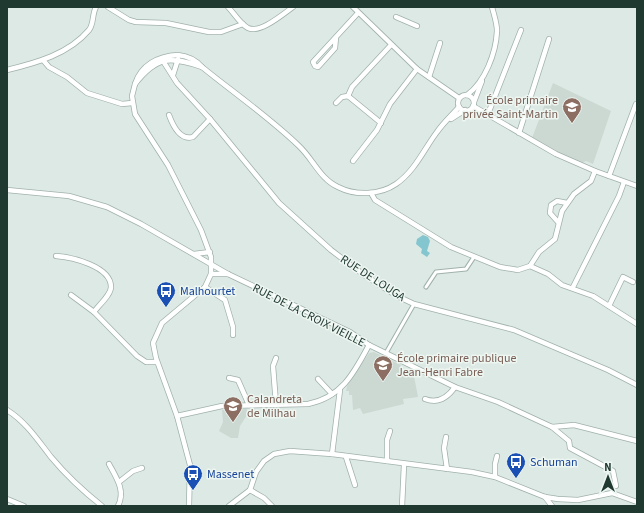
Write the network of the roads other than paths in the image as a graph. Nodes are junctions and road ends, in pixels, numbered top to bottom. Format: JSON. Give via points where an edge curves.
{"nodes":[{"id":1,"x":96,"y":7,"type":"edge"},
{"id":2,"x":108,"y":7,"type":"edge"},
{"id":3,"x":228,"y":7,"type":"edge"},
{"id":4,"x":293,"y":7,"type":"edge"},
{"id":5,"x":353,"y":7,"type":"edge"},
{"id":6,"x":492,"y":7,"type":"edge"},
{"id":7,"x":358,"y":13,"type":"junction"},
{"id":8,"x":396,"y":17,"type":"dead end"},
{"id":9,"x":243,"y":24,"type":"junction"},
{"id":10,"x":418,"y":26,"type":"dead end"},
{"id":11,"x":521,"y":30,"type":"dead end"},
{"id":12,"x":336,"y":37,"type":"junction"},
{"id":13,"x":549,"y":39,"type":"dead end"},
{"id":14,"x":440,"y":43,"type":"dead end"},
{"id":15,"x":391,"y":45,"type":"junction"},
{"id":16,"x":178,"y":59,"type":"junction"},
{"id":17,"x":42,"y":60,"type":"junction"},
{"id":18,"x":163,"y":61,"type":"junction"},
{"id":19,"x":202,"y":67,"type":"junction"},
{"id":20,"x":417,"y":69,"type":"junction"},
{"id":21,"x":7,"y":70,"type":"edge"},
{"id":22,"x":173,"y":75,"type":"junction"},
{"id":23,"x":429,"y":77,"type":"junction"},
{"id":24,"x":483,"y":77,"type":"junction"},
{"id":25,"x":135,"y":84,"type":"junction"},
{"id":26,"x":467,"y":95,"type":"junction"},
{"id":27,"x":348,"y":96,"type":"junction"},
{"id":28,"x":459,"y":98,"type":"junction"},
{"id":29,"x":132,"y":103,"type":"junction"},
{"id":30,"x":336,"y":103,"type":"dead end"},
{"id":31,"x":474,"y":104,"type":"junction"},
{"id":32,"x":637,"y":104,"type":"edge"},
{"id":33,"x":459,"y":107,"type":"junction"},
{"id":34,"x":465,"y":110,"type":"junction"},
{"id":35,"x":488,"y":114,"type":"junction"},
{"id":36,"x":169,"y":115,"type":"dead end"},
{"id":37,"x":210,"y":119,"type":"junction"},
{"id":38,"x":446,"y":122,"type":"junction"},
{"id":39,"x":381,"y":123,"type":"junction"},
{"id":40,"x":519,"y":133,"type":"junction"},
{"id":41,"x":353,"y":161,"type":"dead end"},
{"id":42,"x":595,"y":171,"type":"junction"},
{"id":43,"x":609,"y":176,"type":"junction"},
{"id":44,"x":624,"y":182,"type":"junction"},
{"id":45,"x":637,"y":186,"type":"edge"},
{"id":46,"x":7,"y":190,"type":"edge"},
{"id":47,"x":371,"y":193,"type":"junction"},
{"id":48,"x":567,"y":203,"type":"junction"},
{"id":49,"x":558,"y":222,"type":"junction"},
{"id":50,"x":210,"y":252,"type":"junction"},
{"id":51,"x":194,"y":254,"type":"junction"},
{"id":52,"x":56,"y":256,"type":"dead end"},
{"id":53,"x":474,"y":257,"type":"junction"},
{"id":54,"x":212,"y":265,"type":"junction"},
{"id":55,"x":530,"y":266,"type":"junction"},
{"id":56,"x":212,"y":273,"type":"junction"},
{"id":57,"x":228,"y":274,"type":"junction"},
{"id":58,"x":633,"y":282,"type":"dead end"},
{"id":59,"x":205,"y":287,"type":"junction"},
{"id":60,"x":426,"y":287,"type":"dead end"},
{"id":61,"x":573,"y":287,"type":"junction"},
{"id":62,"x":71,"y":295,"type":"dead end"},
{"id":63,"x":414,"y":304,"type":"junction"},
{"id":64,"x":609,"y":306,"type":"junction"},
{"id":65,"x":94,"y":312,"type":"junction"},
{"id":66,"x":637,"y":324,"type":"edge"},
{"id":67,"x":233,"y":335,"type":"dead end"},
{"id":68,"x":369,"y":344,"type":"junction"},
{"id":69,"x":386,"y":353,"type":"junction"},
{"id":70,"x":276,"y":358,"type":"dead end"},
{"id":71,"x":157,"y":362,"type":"junction"},
{"id":72,"x":229,"y":378,"type":"dead end"},
{"id":73,"x":318,"y":379,"type":"dead end"},
{"id":74,"x":637,"y":385,"type":"edge"},
{"id":75,"x":455,"y":387,"type":"junction"},
{"id":76,"x":340,"y":390,"type":"junction"},
{"id":77,"x":332,"y":394,"type":"junction"},
{"id":78,"x":425,"y":400,"type":"dead end"},
{"id":79,"x":276,"y":404,"type":"junction"},
{"id":80,"x":248,"y":405,"type":"junction"},
{"id":81,"x":7,"y":410,"type":"edge"},
{"id":82,"x":177,"y":416,"type":"junction"},
{"id":83,"x":552,"y":427,"type":"junction"},
{"id":84,"x":390,"y":431,"type":"dead end"},
{"id":85,"x":446,"y":437,"type":"dead end"},
{"id":86,"x":637,"y":441,"type":"edge"},
{"id":87,"x":332,"y":454,"type":"junction"},
{"id":88,"x":498,"y":456,"type":"dead end"},
{"id":89,"x":346,"y":457,"type":"junction"},
{"id":90,"x":387,"y":461,"type":"junction"},
{"id":91,"x":109,"y":464,"type":"dead end"},
{"id":92,"x":404,"y":465,"type":"junction"},
{"id":93,"x":142,"y":468,"type":"dead end"},
{"id":94,"x":447,"y":469,"type":"junction"},
{"id":95,"x":495,"y":478,"type":"junction"},
{"id":96,"x":119,"y":482,"type":"junction"},
{"id":97,"x":355,"y":485,"type":"dead end"},
{"id":98,"x":616,"y":486,"type":"dead end"},
{"id":99,"x":250,"y":490,"type":"junction"},
{"id":100,"x":545,"y":497,"type":"junction"},
{"id":101,"x":7,"y":499,"type":"edge"},
{"id":102,"x":637,"y":502,"type":"edge"},
{"id":103,"x":24,"y":506,"type":"edge"},
{"id":104,"x":102,"y":506,"type":"edge"},
{"id":105,"x":118,"y":506,"type":"edge"},
{"id":106,"x":188,"y":506,"type":"edge"},
{"id":107,"x":229,"y":506,"type":"edge"},
{"id":108,"x":272,"y":506,"type":"edge"},
{"id":109,"x":402,"y":506,"type":"edge"},
{"id":110,"x":552,"y":506,"type":"edge"}],
"edges":[{"from":1,"to":17,"type":"street","via":[[89,30],[60,53]]},
{"from":2,"to":9,"type":"street","via":[[136,22],[166,23],[210,32],[221,32]]},
{"from":3,"to":9,"type":"street"},
{"from":4,"to":9,"type":"street","via":[[258,30],[249,29]]},
{"from":5,"to":7,"type":"street"},
{"from":6,"to":24,"type":"street","via":[[496,21],[496,39]]},
{"from":7,"to":12,"type":"street"},
{"from":7,"to":15,"type":"street"},
{"from":8,"to":10,"type":"street"},
{"from":11,"to":35,"type":"street"},
{"from":12,"to":12,"type":"street","via":[[313,62],[315,66],[318,67],[335,48]]},
{"from":13,"to":40,"type":"street"},
{"from":14,"to":23,"type":"street"},
{"from":15,"to":20,"type":"street"},
{"from":15,"to":27,"type":"street","via":[[352,87]]},
{"from":16,"to":18,"type":"street"},
{"from":16,"to":19,"type":"street"},
{"from":16,"to":22,"type":"street"},
{"from":17,"to":21,"type":"street"},
{"from":17,"to":29,"type":"street","via":[[87,93],[117,103]]},
{"from":18,"to":22,"type":"street","name":"RUE DE LOUGA"},
{"from":18,"to":25,"type":"street","via":[[148,70]]},
{"from":19,"to":25,"type":"street","via":[[189,57],[168,56],[148,64]]},
{"from":19,"to":47,"type":"street","via":[[298,146],[326,179],[338,187],[353,192]]},
{"from":20,"to":23,"type":"street"},
{"from":20,"to":39,"type":"street","via":[[390,104]]},
{"from":22,"to":37,"type":"street","name":"RUE DE LOUGA","via":[[177,83]]},
{"from":23,"to":28,"type":"street"},
{"from":24,"to":26,"type":"street"},
{"from":24,"to":31,"type":"street"},
{"from":25,"to":29,"type":"street"},
{"from":26,"to":28,"type":"street"},
{"from":26,"to":31,"type":"street","via":[[472,97]]},
{"from":27,"to":30,"type":"street","via":[[342,96]]},
{"from":27,"to":39,"type":"street"},
{"from":28,"to":33,"type":"street"},
{"from":29,"to":50,"type":"street","via":[[139,122],[168,165]]},
{"from":31,"to":34,"type":"street","via":[[470,110]]},
{"from":31,"to":35,"type":"street"},
{"from":32,"to":43,"type":"street"},
{"from":33,"to":34,"type":"street"},
{"from":33,"to":38,"type":"street"},
{"from":34,"to":38,"type":"street"},
{"from":35,"to":40,"type":"street"},
{"from":36,"to":37,"type":"street","via":[[172,124],[186,138],[194,137]]},
{"from":37,"to":63,"type":"street","name":"RUE DE LOUGA","via":[[262,184],[303,226],[364,275]]},
{"from":38,"to":47,"type":"street","via":[[403,179]]},
{"from":39,"to":41,"type":"street"},
{"from":40,"to":42,"type":"street","via":[[556,154]]},
{"from":42,"to":43,"type":"street"},
{"from":42,"to":48,"type":"street","via":[[591,181]]},
{"from":43,"to":44,"type":"street"},
{"from":44,"to":45,"type":"street"},
{"from":44,"to":61,"type":"street"},
{"from":46,"to":51,"type":"street","name":"RUE DE LA CROIX VIEILLE","via":[[55,194],[93,202],[141,224]]},
{"from":47,"to":53,"type":"street","via":[[375,200],[451,247]]},
{"from":48,"to":49,"type":"street"},
{"from":48,"to":49,"type":"street","via":[[557,201],[551,206],[550,213]]},
{"from":49,"to":55,"type":"street","via":[[555,239],[539,252]]},
{"from":50,"to":51,"type":"street"},
{"from":50,"to":54,"type":"street"},
{"from":51,"to":54,"type":"street","name":"RUE DE LA CROIX VIEILLE"},
{"from":52,"to":65,"type":"street","via":[[69,256],[82,261],[105,273],[110,279],[111,288]]},
{"from":53,"to":55,"type":"street","via":[[518,270]]},
{"from":53,"to":60,"type":"street","via":[[466,269],[436,272]]},
{"from":54,"to":56,"type":"street"},
{"from":54,"to":57,"type":"street","name":"RUE DE LA CROIX VIEILLE"},
{"from":55,"to":61,"type":"street","via":[[548,274],[562,285]]},
{"from":56,"to":57,"type":"street","name":"RUE DE LA CROIX VIEILLE"},
{"from":56,"to":59,"type":"street"},
{"from":57,"to":68,"type":"street","name":"RUE DE LA CROIX VIEILLE","via":[[350,332]]},
{"from":58,"to":64,"type":"street","via":[[623,277]]},
{"from":59,"to":67,"type":"street","via":[[225,300],[233,326]]},
{"from":59,"to":71,"type":"street","via":[[169,316],[158,329],[153,343]]},
{"from":61,"to":64,"type":"street"},
{"from":62,"to":65,"type":"street"},
{"from":63,"to":69,"type":"street"},
{"from":63,"to":74,"type":"street","name":"RUE DE LOUGA","via":[[514,330]]},
{"from":64,"to":66,"type":"street"},
{"from":65,"to":71,"type":"street","via":[[137,356],[146,362]]},
{"from":68,"to":69,"type":"street","name":"RUE DE LA CROIX VIEILLE"},
{"from":68,"to":76,"type":"street"},
{"from":69,"to":75,"type":"street","name":"RUE DE LA CROIX VIEILLE"},
{"from":70,"to":79,"type":"street","via":[[273,366]]},
{"from":71,"to":82,"type":"street"},
{"from":72,"to":80,"type":"street","via":[[238,380]]},
{"from":73,"to":77,"type":"street"},
{"from":75,"to":78,"type":"street","via":[[447,397],[431,402]]},
{"from":75,"to":83,"type":"street","name":"RUE DE LA CROIX VIEILLE","via":[[498,402]]},
{"from":76,"to":77,"type":"street"},
{"from":76,"to":87,"type":"street"},
{"from":77,"to":79,"type":"street","via":[[323,400],[308,404]]},
{"from":79,"to":80,"type":"street"},
{"from":80,"to":82,"type":"street","via":[[205,408]]},
{"from":81,"to":104,"type":"street","via":[[35,434],[69,476]]},
{"from":82,"to":106,"type":"street","via":[[190,465]]},
{"from":83,"to":86,"type":"street","via":[[574,425]]},
{"from":83,"to":98,"type":"street","name":"RUE DE LA CROIX VIEILLE","via":[[569,441],[570,448],[613,471]]},
{"from":84,"to":90,"type":"street","via":[[387,440]]},
{"from":85,"to":94,"type":"street","via":[[444,448]]},
{"from":87,"to":89,"type":"street"},
{"from":87,"to":99,"type":"street","via":[[290,451],[274,454],[264,461],[256,472]]},
{"from":88,"to":95,"type":"street"},
{"from":89,"to":90,"type":"street"},
{"from":89,"to":97,"type":"street"},
{"from":90,"to":92,"type":"street"},
{"from":91,"to":96,"type":"street"},
{"from":92,"to":94,"type":"street"},
{"from":92,"to":109,"type":"street"},
{"from":93,"to":96,"type":"street","via":[[133,471]]},
{"from":94,"to":95,"type":"street"},
{"from":95,"to":100,"type":"street"},
{"from":96,"to":105,"type":"street","via":[[121,497]]},
{"from":99,"to":107,"type":"street"},
{"from":99,"to":108,"type":"street"},
{"from":100,"to":102,"type":"street","via":[[578,500],[612,493]]},
{"from":100,"to":110,"type":"street"},
{"from":101,"to":103,"type":"street"}]}
